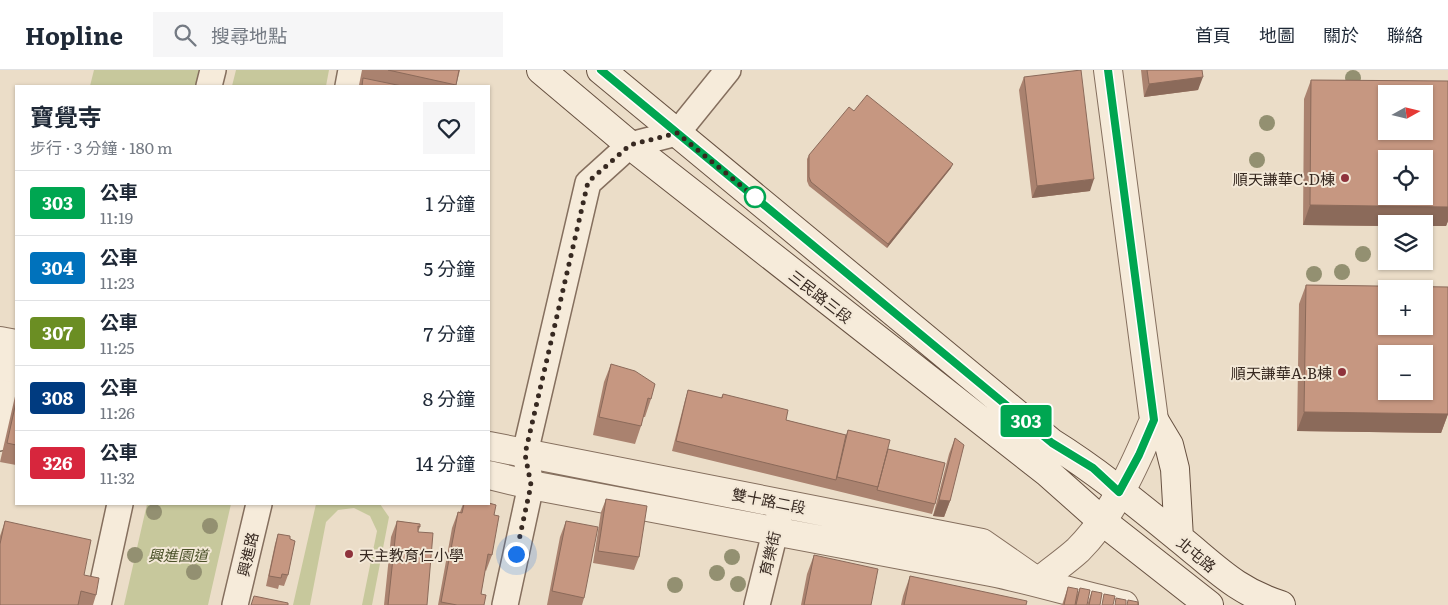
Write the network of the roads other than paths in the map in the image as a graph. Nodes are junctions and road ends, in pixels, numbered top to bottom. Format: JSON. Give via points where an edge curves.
{"nodes":[{"id":1,"x":213,"y":70,"type":"edge"},
{"id":2,"x":351,"y":70,"type":"edge"},
{"id":3,"x":541,"y":70,"type":"edge"},
{"id":4,"x":601,"y":70,"type":"edge"},
{"id":5,"x":728,"y":70,"type":"edge"},
{"id":6,"x":1108,"y":70,"type":"edge"},
{"id":7,"x":209,"y":85,"type":"edge"},
{"id":8,"x":348,"y":85,"type":"edge"},
{"id":9,"x":677,"y":133,"type":"junction"},
{"id":10,"x":630,"y":145,"type":"junction"},
{"id":11,"x":0,"y":341,"type":"edge"},
{"id":12,"x":12,"y":361,"type":"edge"},
{"id":13,"x":1154,"y":420,"type":"junction"},
{"id":14,"x":0,"y":438,"type":"edge"},
{"id":15,"x":490,"y":446,"type":"edge"},
{"id":16,"x":525,"y":454,"type":"junction"},
{"id":17,"x":490,"y":475,"type":"edge"},
{"id":18,"x":531,"y":485,"type":"junction"},
{"id":19,"x":1119,"y":492,"type":"junction"},
{"id":20,"x":783,"y":502,"type":"junction"},
{"id":21,"x":120,"y":505,"type":"edge"},
{"id":22,"x":259,"y":505,"type":"edge"},
{"id":23,"x":1102,"y":522,"type":"junction"},
{"id":24,"x":774,"y":532,"type":"junction"},
{"id":25,"x":1179,"y":538,"type":"junction"},
{"id":26,"x":1038,"y":582,"type":"junction"},
{"id":27,"x":98,"y":605,"type":"edge"},
{"id":28,"x":236,"y":605,"type":"edge"},
{"id":29,"x":504,"y":605,"type":"edge"},
{"id":30,"x":757,"y":605,"type":"edge"},
{"id":31,"x":1124,"y":605,"type":"edge"},
{"id":32,"x":1209,"y":605,"type":"edge"},
{"id":33,"x":1281,"y":605,"type":"edge"}],
"edges":[{"from":1,"to":7,"type":"street"},
{"from":2,"to":8,"type":"street"},
{"from":3,"to":10,"type":"main road","name":"三民路三段"},
{"from":4,"to":9,"type":"main road"},
{"from":5,"to":9,"type":"street"},
{"from":6,"to":13,"type":"main road"},
{"from":9,"to":10,"type":"street"},
{"from":9,"to":19,"type":"main road","via":[[1052,443],[1093,468]]},
{"from":10,"to":16,"type":"street","via":[[588,182]]},
{"from":10,"to":23,"type":"main road","name":"三民路三段","via":[[1048,473]]},
{"from":11,"to":12,"type":"main road"},
{"from":12,"to":14,"type":"street"},
{"from":13,"to":19,"type":"main road"},
{"from":13,"to":25,"type":"main road","via":[[1169,445],[1175,469]]},
{"from":15,"to":16,"type":"main road","name":"雙十路二段"},
{"from":16,"to":18,"type":"street"},
{"from":16,"to":20,"type":"main road","name":"雙十路二段"},
{"from":17,"to":18,"type":"main road","name":"雙十路二段"},
{"from":18,"to":24,"type":"main road","name":"雙十路二段"},
{"from":18,"to":29,"type":"street"},
{"from":19,"to":23,"type":"main road"},
{"from":19,"to":25,"type":"main road","name":"北屯路"},
{"from":20,"to":24,"type":"street","name":"育樂街"},
{"from":20,"to":26,"type":"main road","name":"雙十路二段","via":[[982,543]]},
{"from":21,"to":27,"type":"street"},
{"from":22,"to":28,"type":"street","name":"興進路"},
{"from":23,"to":26,"type":"main road","via":[[1078,549]]},
{"from":23,"to":32,"type":"main road"},
{"from":24,"to":26,"type":"main road","name":"雙十路二段"},
{"from":24,"to":30,"type":"street","name":"育樂街"},
{"from":25,"to":33,"type":"main road","name":"北屯路","via":[[1237,587]]},
{"from":26,"to":31,"type":"main road","name":"雙十路二段"}]}
